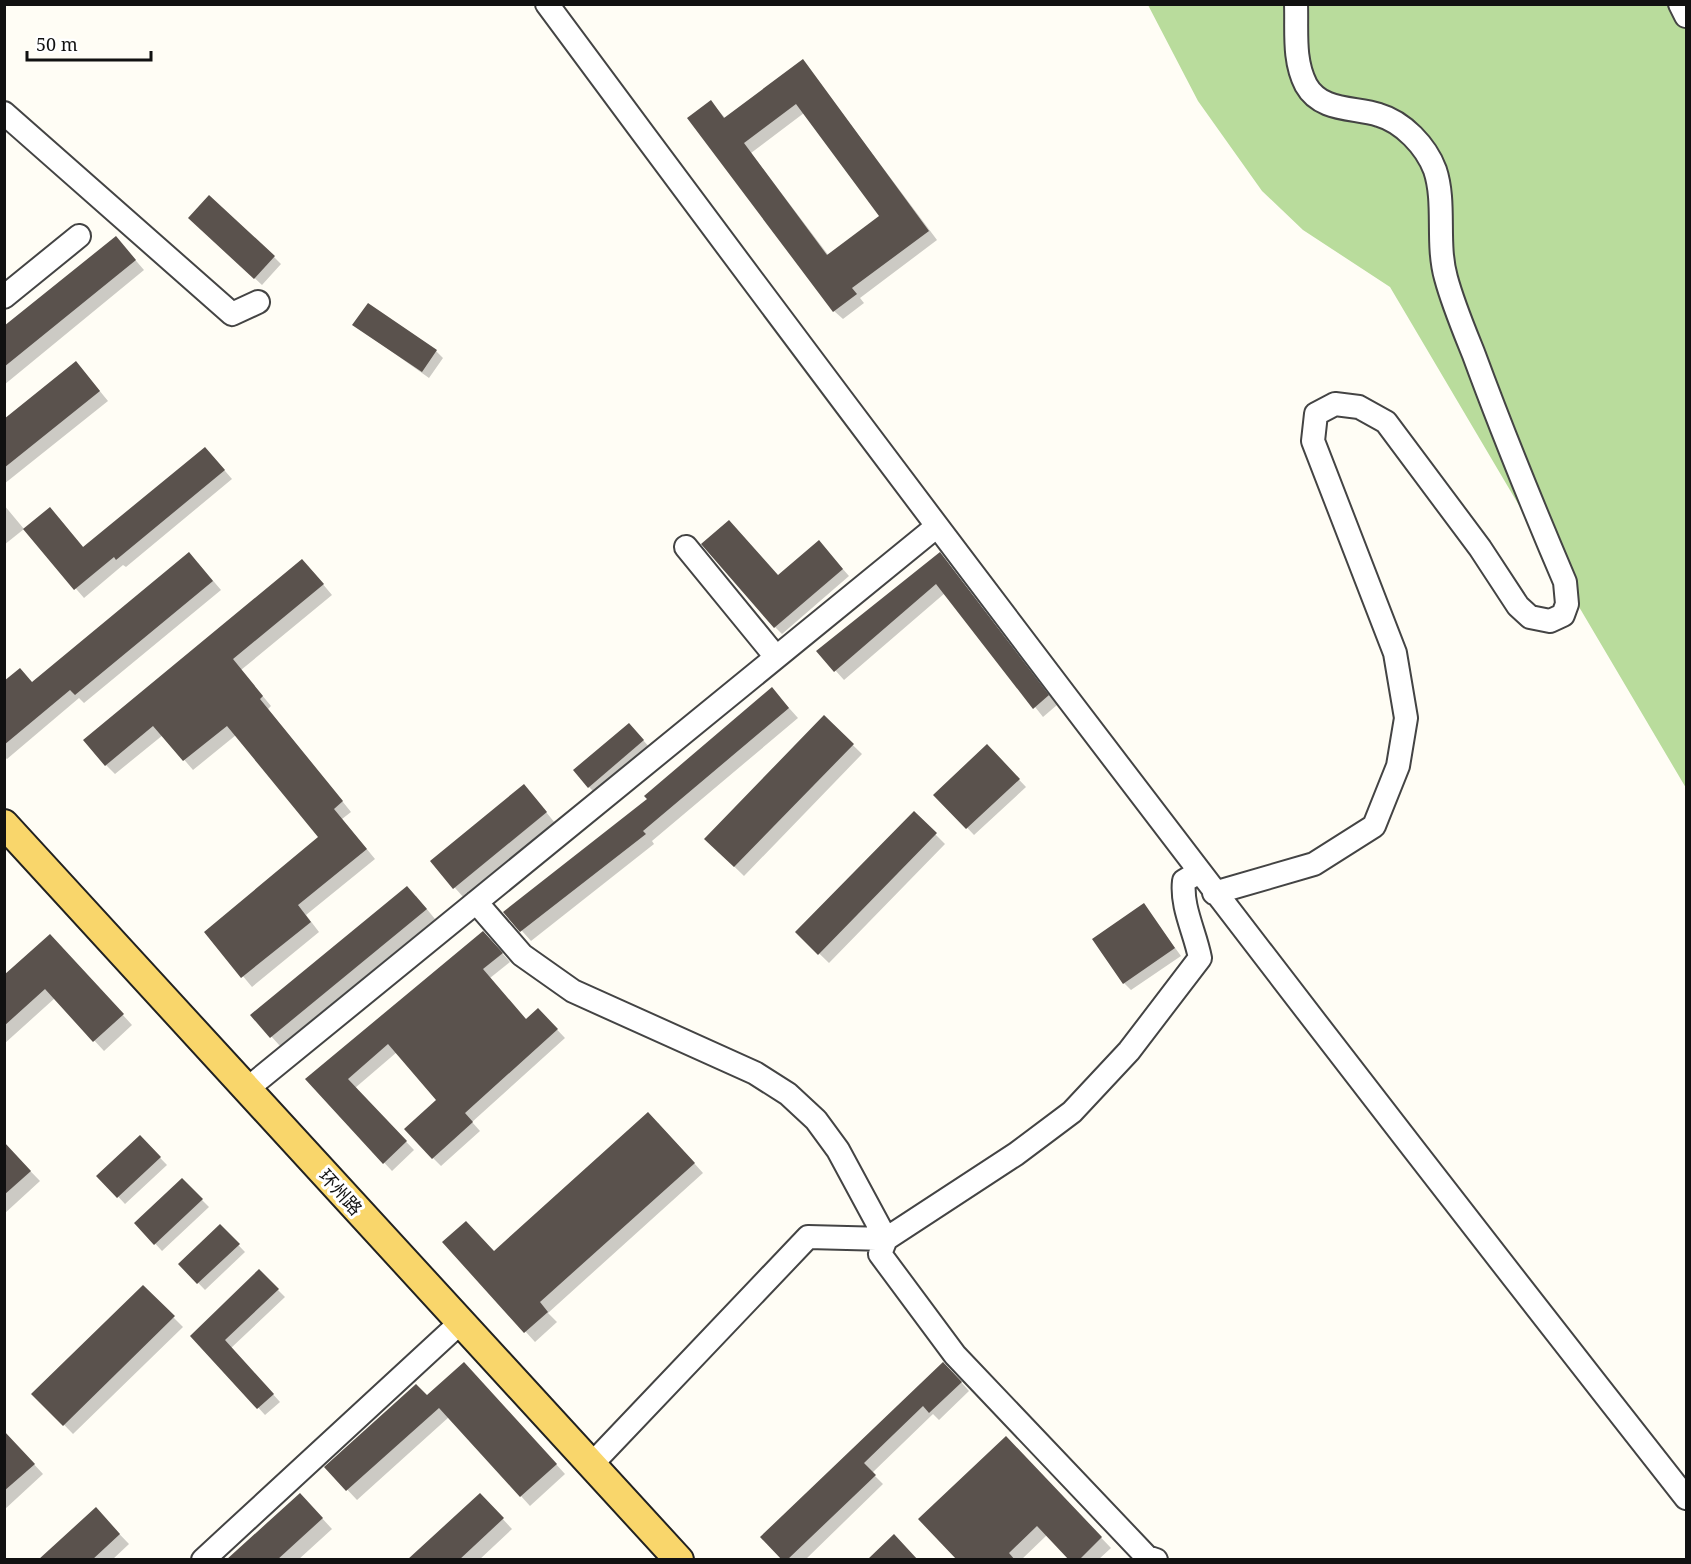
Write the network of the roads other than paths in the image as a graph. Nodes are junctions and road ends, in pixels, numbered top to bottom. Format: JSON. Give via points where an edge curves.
{"nodes":[{"id":1,"x":547,"y":4,"type":"edge"},
{"id":2,"x":1296,"y":4,"type":"edge"},
{"id":3,"x":1680,"y":4,"type":"edge"},
{"id":4,"x":1686,"y":16,"type":"edge"},
{"id":5,"x":4,"y":113,"type":"edge"},
{"id":6,"x":79,"y":236,"type":"dead end"},
{"id":7,"x":4,"y":297,"type":"edge"},
{"id":8,"x":258,"y":302,"type":"dead end"},
{"id":9,"x":936,"y":527,"type":"junction"},
{"id":10,"x":686,"y":547,"type":"dead end"},
{"id":11,"x":776,"y":657,"type":"junction"},
{"id":12,"x":4,"y":824,"type":"edge"},
{"id":13,"x":1199,"y":872,"type":"junction"},
{"id":14,"x":1214,"y":893,"type":"junction"},
{"id":15,"x":476,"y":902,"type":"junction"},
{"id":16,"x":247,"y":1089,"type":"junction"},
{"id":17,"x":886,"y":1239,"type":"junction"},
{"id":18,"x":461,"y":1322,"type":"junction"},
{"id":19,"x":591,"y":1465,"type":"junction"},
{"id":20,"x":1686,"y":1498,"type":"edge"},
{"id":21,"x":203,"y":1560,"type":"edge"},
{"id":22,"x":679,"y":1560,"type":"edge"},
{"id":23,"x":1156,"y":1560,"type":"edge"}],
"edges":[{"from":1,"to":9,"type":"street"},
{"from":2,"to":14,"type":"street","via":[[1297,58],[1307,86],[1321,100],[1340,109],[1378,114],[1400,124],[1422,147],[1435,170],[1439,239],[1446,278],[1565,582],[1567,604],[1563,615],[1550,621],[1530,617],[1518,606],[1386,422],[1359,406],[1335,404],[1316,414],[1312,441],[1395,653],[1407,718],[1398,766],[1374,826],[1314,864]]},
{"from":3,"to":4,"type":"street"},
{"from":5,"to":8,"type":"street","via":[[232,314]]},
{"from":6,"to":7,"type":"street"},
{"from":9,"to":11,"type":"street"},
{"from":9,"to":13,"type":"street"},
{"from":10,"to":11,"type":"street"},
{"from":11,"to":15,"type":"street"},
{"from":12,"to":16,"type":"main road","name":"环州路"},
{"from":13,"to":14,"type":"street"},
{"from":13,"to":17,"type":"street","via":[[1184,881],[1182,898],[1200,958],[1129,1051],[1072,1112],[1016,1154]]},
{"from":14,"to":20,"type":"street"},
{"from":15,"to":16,"type":"street"},
{"from":15,"to":17,"type":"street","via":[[522,956],[573,991],[755,1073],[788,1094],[833,1142]]},
{"from":16,"to":18,"type":"main road","name":"环州路"},
{"from":17,"to":19,"type":"street","via":[[808,1237]]},
{"from":17,"to":23,"type":"street","via":[[880,1254],[954,1355],[1147,1557]]},
{"from":18,"to":19,"type":"main road","name":"环州路"},
{"from":18,"to":21,"type":"street"},
{"from":19,"to":22,"type":"main road","name":"环州路"}]}
